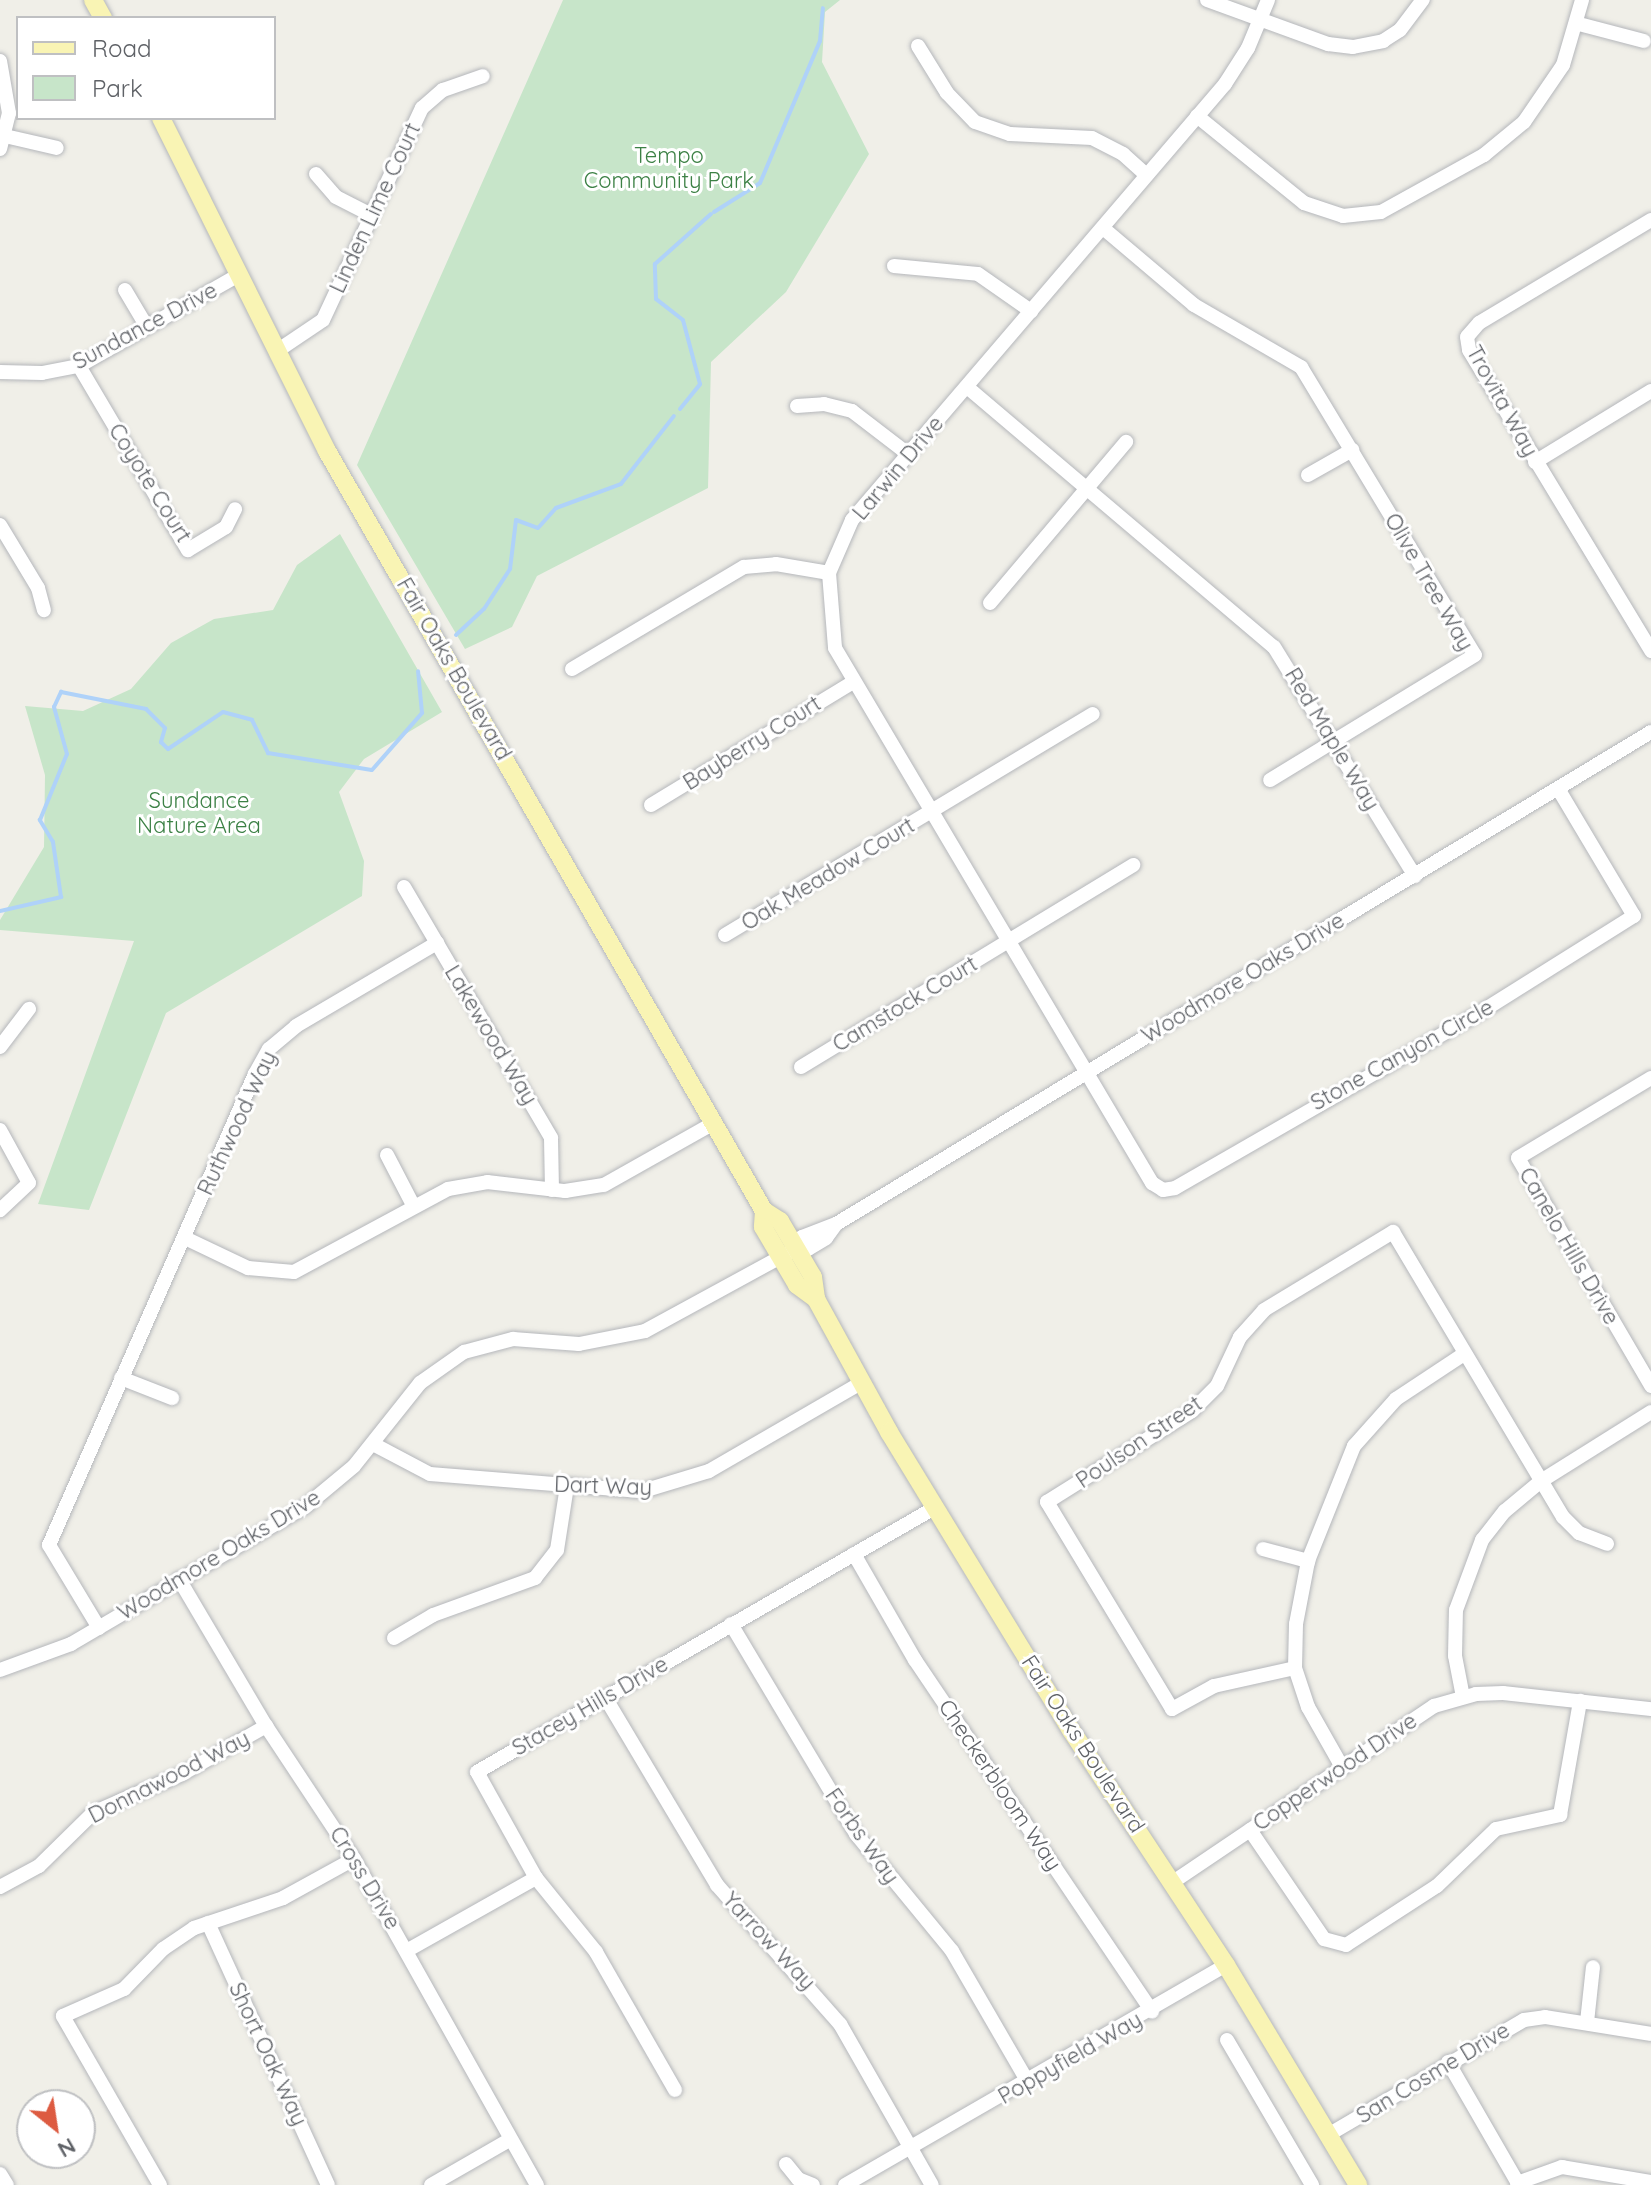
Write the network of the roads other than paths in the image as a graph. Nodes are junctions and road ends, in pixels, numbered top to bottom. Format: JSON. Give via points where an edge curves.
{"nodes":[{"id":1,"x":1207,"y":0,"type":"edge"},
{"id":2,"x":1268,"y":0,"type":"edge"},
{"id":3,"x":1423,"y":0,"type":"edge"},
{"id":4,"x":1582,"y":0,"type":"edge"},
{"id":5,"x":1261,"y":19,"type":"junction"},
{"id":6,"x":1579,"y":24,"type":"junction"},
{"id":7,"x":1644,"y":41,"type":"dead end"},
{"id":8,"x":918,"y":46,"type":"dead end"},
{"id":9,"x":0,"y":61,"type":"edge"},
{"id":10,"x":483,"y":76,"type":"dead end"},
{"id":11,"x":1197,"y":116,"type":"junction"},
{"id":12,"x":162,"y":120,"type":"edge"},
{"id":13,"x":3,"y":142,"type":"edge"},
{"id":14,"x":57,"y":148,"type":"dead end"},
{"id":15,"x":316,"y":174,"type":"dead end"},
{"id":16,"x":1146,"y":175,"type":"junction"},
{"id":17,"x":371,"y":215,"type":"junction"},
{"id":18,"x":1651,"y":220,"type":"edge"},
{"id":19,"x":1103,"y":228,"type":"junction"},
{"id":20,"x":894,"y":266,"type":"dead end"},
{"id":21,"x":240,"y":274,"type":"junction"},
{"id":22,"x":125,"y":290,"type":"dead end"},
{"id":23,"x":1031,"y":311,"type":"junction"},
{"id":24,"x":147,"y":327,"type":"junction"},
{"id":25,"x":277,"y":351,"type":"junction"},
{"id":26,"x":79,"y":366,"type":"junction"},
{"id":27,"x":0,"y":372,"type":"edge"},
{"id":28,"x":967,"y":387,"type":"junction"},
{"id":29,"x":1651,"y":391,"type":"edge"},
{"id":30,"x":797,"y":406,"type":"dead end"},
{"id":31,"x":1126,"y":442,"type":"dead end"},
{"id":32,"x":1352,"y":450,"type":"junction"},
{"id":33,"x":908,"y":454,"type":"junction"},
{"id":34,"x":1535,"y":462,"type":"junction"},
{"id":35,"x":1308,"y":475,"type":"dead end"},
{"id":36,"x":1087,"y":489,"type":"junction"},
{"id":37,"x":235,"y":509,"type":"dead end"},
{"id":38,"x":0,"y":525,"type":"edge"},
{"id":39,"x":829,"y":573,"type":"junction"},
{"id":40,"x":990,"y":603,"type":"dead end"},
{"id":41,"x":44,"y":610,"type":"dead end"},
{"id":42,"x":1651,"y":651,"type":"edge"},
{"id":43,"x":572,"y":669,"type":"dead end"},
{"id":44,"x":853,"y":682,"type":"junction"},
{"id":45,"x":1093,"y":714,"type":"dead end"},
{"id":46,"x":1651,"y":732,"type":"edge"},
{"id":47,"x":1334,"y":741,"type":"junction"},
{"id":48,"x":1270,"y":780,"type":"dead end"},
{"id":49,"x":1559,"y":790,"type":"junction"},
{"id":50,"x":651,"y":805,"type":"dead end"},
{"id":51,"x":930,"y":813,"type":"junction"},
{"id":52,"x":1133,"y":865,"type":"dead end"},
{"id":53,"x":1415,"y":876,"type":"junction"},
{"id":54,"x":404,"y":887,"type":"dead end"},
{"id":55,"x":725,"y":935,"type":"dead end"},
{"id":56,"x":1008,"y":942,"type":"junction"},
{"id":57,"x":437,"y":943,"type":"junction"},
{"id":58,"x":29,"y":1009,"type":"dead end"},
{"id":59,"x":0,"y":1047,"type":"edge"},
{"id":60,"x":801,"y":1067,"type":"dead end"},
{"id":61,"x":1088,"y":1070,"type":"junction"},
{"id":62,"x":1649,"y":1084,"type":"edge"},
{"id":63,"x":714,"y":1123,"type":"junction"},
{"id":64,"x":0,"y":1130,"type":"edge"},
{"id":65,"x":387,"y":1155,"type":"dead end"},
{"id":66,"x":552,"y":1190,"type":"junction"},
{"id":67,"x":413,"y":1205,"type":"junction"},
{"id":68,"x":0,"y":1210,"type":"edge"},
{"id":69,"x":185,"y":1238,"type":"junction"},
{"id":70,"x":788,"y":1252,"type":"junction"},
{"id":71,"x":1464,"y":1354,"type":"junction"},
{"id":72,"x":121,"y":1378,"type":"junction"},
{"id":73,"x":861,"y":1383,"type":"junction"},
{"id":74,"x":1651,"y":1386,"type":"edge"},
{"id":75,"x":172,"y":1398,"type":"dead end"},
{"id":76,"x":1651,"y":1412,"type":"edge"},
{"id":77,"x":373,"y":1444,"type":"junction"},
{"id":78,"x":1541,"y":1481,"type":"junction"},
{"id":79,"x":567,"y":1486,"type":"junction"},
{"id":80,"x":936,"y":1507,"type":"junction"},
{"id":81,"x":1607,"y":1544,"type":"dead end"},
{"id":82,"x":1263,"y":1549,"type":"dead end"},
{"id":83,"x":854,"y":1554,"type":"junction"},
{"id":84,"x":1308,"y":1561,"type":"junction"},
{"id":85,"x":179,"y":1579,"type":"junction"},
{"id":86,"x":731,"y":1624,"type":"junction"},
{"id":87,"x":99,"y":1628,"type":"junction"},
{"id":88,"x":394,"y":1638,"type":"dead end"},
{"id":89,"x":1295,"y":1668,"type":"junction"},
{"id":90,"x":0,"y":1670,"type":"edge"},
{"id":91,"x":605,"y":1697,"type":"junction"},
{"id":92,"x":1463,"y":1697,"type":"junction"},
{"id":93,"x":1580,"y":1701,"type":"junction"},
{"id":94,"x":1651,"y":1709,"type":"edge"},
{"id":95,"x":266,"y":1726,"type":"junction"},
{"id":96,"x":1342,"y":1767,"type":"junction"},
{"id":97,"x":1250,"y":1830,"type":"junction"},
{"id":98,"x":354,"y":1859,"type":"junction"},
{"id":99,"x":536,"y":1878,"type":"junction"},
{"id":100,"x":1173,"y":1882,"type":"junction"},
{"id":101,"x":0,"y":1887,"type":"edge"},
{"id":102,"x":208,"y":1923,"type":"junction"},
{"id":103,"x":408,"y":1950,"type":"junction"},
{"id":104,"x":1226,"y":1965,"type":"junction"},
{"id":105,"x":1593,"y":1967,"type":"dead end"},
{"id":106,"x":1152,"y":2011,"type":"junction"},
{"id":107,"x":1587,"y":2022,"type":"junction"},
{"id":108,"x":1651,"y":2034,"type":"edge"},
{"id":109,"x":1227,"y":2040,"type":"dead end"},
{"id":110,"x":1448,"y":2062,"type":"junction"},
{"id":111,"x":1028,"y":2082,"type":"junction"},
{"id":112,"x":675,"y":2090,"type":"dead end"},
{"id":113,"x":1328,"y":2135,"type":"junction"},
{"id":114,"x":511,"y":2139,"type":"junction"},
{"id":115,"x":912,"y":2150,"type":"junction"},
{"id":116,"x":786,"y":2164,"type":"dead end"},
{"id":117,"x":0,"y":2174,"type":"edge"},
{"id":118,"x":1651,"y":2182,"type":"edge"},
{"id":119,"x":1518,"y":2184,"type":"edge"},
{"id":120,"x":7,"y":2185,"type":"edge"},
{"id":121,"x":160,"y":2185,"type":"edge"},
{"id":122,"x":328,"y":2185,"type":"edge"},
{"id":123,"x":431,"y":2185,"type":"edge"},
{"id":124,"x":537,"y":2185,"type":"edge"},
{"id":125,"x":813,"y":2185,"type":"edge"},
{"id":126,"x":845,"y":2185,"type":"edge"},
{"id":127,"x":932,"y":2185,"type":"edge"},
{"id":128,"x":1312,"y":2185,"type":"edge"},
{"id":129,"x":1358,"y":2185,"type":"edge"}],
"edges":[{"from":1,"to":5,"type":"street"},
{"from":2,"to":5,"type":"street","name":"Larwin Drive"},
{"from":3,"to":5,"type":"street","via":[[1400,30],[1362,46],[1328,44]]},
{"from":4,"to":6,"type":"street"},
{"from":5,"to":11,"type":"street","name":"Larwin Drive","via":[[1248,48]]},
{"from":6,"to":7,"type":"street"},
{"from":6,"to":11,"type":"street","via":[[1563,65],[1524,122],[1484,155],[1381,212],[1343,216],[1304,203]]},
{"from":8,"to":16,"type":"street","via":[[947,93],[975,122],[1010,134],[1092,138],[1123,154]]},
{"from":9,"to":13,"type":"street","via":[[9,93]]},
{"from":10,"to":17,"type":"street","name":"Linden Lime Court","via":[[443,90],[422,108]]},
{"from":11,"to":16,"type":"street","name":"Larwin Drive"},
{"from":12,"to":21,"type":"main road","name":"Fair Oaks Boulevard"},
{"from":13,"to":14,"type":"street"},
{"from":15,"to":17,"type":"street","via":[[336,197]]},
{"from":16,"to":19,"type":"street","name":"Larwin Drive"},
{"from":17,"to":25,"type":"street","name":"Linden Lime Court","via":[[323,320]]},
{"from":18,"to":34,"type":"street","name":"Trovita Way","via":[[1479,323],[1467,337],[1469,350]]},
{"from":19,"to":23,"type":"street","name":"Larwin Drive"},
{"from":19,"to":32,"type":"street","name":"Olive Tree Way","via":[[1194,305],[1291,358]]},
{"from":20,"to":23,"type":"street","via":[[978,274]]},
{"from":21,"to":24,"type":"street","name":"Sundance Drive"},
{"from":21,"to":25,"type":"main road","name":"Fair Oaks Boulevard"},
{"from":22,"to":24,"type":"street"},
{"from":23,"to":28,"type":"street","name":"Larwin Drive"},
{"from":24,"to":26,"type":"street","name":"Sundance Drive"},
{"from":25,"to":63,"type":"main road","name":"Fair Oaks Boulevard","via":[[327,451]]},
{"from":26,"to":27,"type":"street","name":"Sundance Drive","via":[[42,373]]},
{"from":26,"to":37,"type":"street","name":"Coyote Court","via":[[188,550],[226,527]]},
{"from":28,"to":33,"type":"street","name":"Larwin Drive"},
{"from":28,"to":36,"type":"street","name":"Red Maple Way"},
{"from":29,"to":34,"type":"street"},
{"from":30,"to":33,"type":"street","via":[[824,404],[852,411]]},
{"from":31,"to":36,"type":"street"},
{"from":32,"to":35,"type":"street"},
{"from":32,"to":47,"type":"street","name":"Olive Tree Way","via":[[1475,655]]},
{"from":33,"to":39,"type":"street","name":"Larwin Drive","via":[[852,520]]},
{"from":34,"to":42,"type":"street","name":"Trovita Way"},
{"from":36,"to":40,"type":"street"},
{"from":36,"to":47,"type":"street","name":"Red Maple Way","via":[[1274,647]]},
{"from":38,"to":41,"type":"street","via":[[38,588]]},
{"from":39,"to":43,"type":"street","via":[[776,564],[744,567]]},
{"from":39,"to":44,"type":"street","name":"Larwin Drive","via":[[835,648]]},
{"from":44,"to":50,"type":"street","name":"Bayberry Court"},
{"from":44,"to":51,"type":"street","name":"Larwin Drive"},
{"from":45,"to":51,"type":"street","name":"Oak Meadow Court"},
{"from":46,"to":49,"type":"street","name":"Woodmore Oaks Drive"},
{"from":47,"to":48,"type":"street"},
{"from":47,"to":53,"type":"street","name":"Red Maple Way"},
{"from":49,"to":53,"type":"street","name":"Woodmore Oaks Drive"},
{"from":49,"to":61,"type":"street","name":"Stone Canyon Circle","via":[[1634,916],[1484,1010],[1175,1188],[1163,1190],[1152,1183]]},
{"from":51,"to":55,"type":"street","name":"Oak Meadow Court"},
{"from":51,"to":56,"type":"street","name":"Larwin Drive"},
{"from":52,"to":56,"type":"street","name":"Camstock Court"},
{"from":53,"to":61,"type":"street","name":"Woodmore Oaks Drive"},
{"from":54,"to":57,"type":"street","name":"Lakewood Way"},
{"from":56,"to":60,"type":"street","name":"Camstock Court"},
{"from":56,"to":61,"type":"street","name":"Larwin Drive"},
{"from":57,"to":66,"type":"street","name":"Lakewood Way","via":[[551,1138]]},
{"from":57,"to":69,"type":"street","name":"Ruthwood Way","via":[[296,1026],[269,1049]]},
{"from":58,"to":59,"type":"street"},
{"from":61,"to":70,"type":"street","name":"Woodmore Oaks Drive","via":[[836,1224],[802,1237]]},
{"from":62,"to":74,"type":"street","name":"Canelo Hills Drive","via":[[1518,1158]]},
{"from":63,"to":66,"type":"street","via":[[604,1185]]},
{"from":63,"to":70,"type":"main road","name":"Fair Oaks Boulevard","via":[[764,1211],[780,1221]]},
{"from":64,"to":68,"type":"street","via":[[29,1183]]},
{"from":65,"to":67,"type":"street"},
{"from":66,"to":67,"type":"street","via":[[467,1184]]},
{"from":67,"to":69,"type":"street","via":[[314,1264],[285,1273],[248,1268]]},
{"from":69,"to":72,"type":"street","name":"Ruthwood Way"},
{"from":70,"to":73,"type":"main road","name":"Fair Oaks Boulevard","via":[[813,1277],[816,1299]]},
{"from":70,"to":77,"type":"street","name":"Woodmore Oaks Drive","via":[[685,1313],[623,1338],[579,1344],[513,1339],[464,1352],[420,1383]]},
{"from":71,"to":78,"type":"street","name":"Poulson Street"},
{"from":71,"to":84,"type":"street","via":[[1396,1399],[1354,1446]]},
{"from":71,"to":89,"type":"street","name":"Poulson Street","via":[[1393,1232],[1264,1310],[1240,1337],[1217,1386],[1192,1411],[1047,1502],[1172,1709],[1214,1686]]},
{"from":72,"to":75,"type":"street"},
{"from":72,"to":87,"type":"street","name":"Ruthwood Way","via":[[49,1545]]},
{"from":73,"to":79,"type":"street","name":"Dart Way","via":[[680,1483],[643,1491]]},
{"from":73,"to":80,"type":"main road","name":"Fair Oaks Boulevard"},
{"from":76,"to":78,"type":"street"},
{"from":77,"to":79,"type":"street","name":"Dart Way","via":[[430,1474]]},
{"from":77,"to":85,"type":"street","name":"Woodmore Oaks Drive","via":[[306,1506]]},
{"from":78,"to":81,"type":"street","name":"Poulson Street","via":[[1579,1533]]},
{"from":78,"to":92,"type":"street","via":[[1493,1525],[1465,1574],[1454,1629]]},
{"from":79,"to":88,"type":"street","via":[[560,1542],[535,1578],[433,1615]]},
{"from":80,"to":83,"type":"street","name":"Stacey Hills Drive"},
{"from":80,"to":100,"type":"main road","name":"Fair Oaks Boulevard","via":[[1071,1730]]},
{"from":82,"to":84,"type":"street"},
{"from":83,"to":86,"type":"street","name":"Stacey Hills Drive"},
{"from":83,"to":106,"type":"street","name":"Checkerbloom Way","via":[[915,1660]]},
{"from":84,"to":89,"type":"street","via":[[1296,1624]]},
{"from":85,"to":87,"type":"street","name":"Woodmore Oaks Drive"},
{"from":85,"to":95,"type":"street","name":"Cross Drive"},
{"from":86,"to":91,"type":"street","name":"Stacey Hills Drive"},
{"from":86,"to":111,"type":"street","name":"Forbs Way","via":[[856,1834],[952,1951]]},
{"from":87,"to":90,"type":"street","name":"Woodmore Oaks Drive","via":[[49,1654]]},
{"from":89,"to":96,"type":"street","via":[[1308,1707]]},
{"from":91,"to":99,"type":"street","name":"Stacey Hills Drive","via":[[477,1772]]},
{"from":91,"to":115,"type":"street","name":"Yarrow Way","via":[[717,1885],[823,1999]]},
{"from":92,"to":93,"type":"street","name":"Copperwood Drive","via":[[1503,1693]]},
{"from":92,"to":96,"type":"street","name":"Copperwood Drive","via":[[1411,1718]]},
{"from":93,"to":94,"type":"street","name":"Copperwood Drive"},
{"from":93,"to":97,"type":"street","via":[[1560,1815],[1496,1829],[1437,1886],[1346,1945],[1324,1939]]},
{"from":95,"to":98,"type":"street","name":"Cross Drive"},
{"from":95,"to":101,"type":"street","name":"Donnawood Way","via":[[182,1774],[93,1813],[39,1866]]},
{"from":96,"to":97,"type":"street","name":"Copperwood Drive"},
{"from":97,"to":100,"type":"street","name":"Copperwood Drive"},
{"from":98,"to":102,"type":"street","via":[[283,1898]]},
{"from":98,"to":103,"type":"street","name":"Cross Drive"},
{"from":99,"to":103,"type":"street"},
{"from":99,"to":112,"type":"street","via":[[596,1952]]},
{"from":100,"to":104,"type":"main road","name":"Fair Oaks Boulevard"},
{"from":102,"to":121,"type":"street","via":[[163,1949],[124,1989],[63,2016]]},
{"from":102,"to":122,"type":"street","name":"Short Oak Way"},
{"from":103,"to":114,"type":"street","name":"Cross Drive"},
{"from":104,"to":106,"type":"street","name":"Poppyfield Way"},
{"from":104,"to":113,"type":"main road","name":"Fair Oaks Boulevard"},
{"from":105,"to":107,"type":"street"},
{"from":106,"to":111,"type":"street","name":"Poppyfield Way"},
{"from":107,"to":108,"type":"street","name":"San Cosme Drive"},
{"from":107,"to":110,"type":"street","name":"San Cosme Drive","via":[[1524,2020]]},
{"from":109,"to":128,"type":"street"},
{"from":110,"to":113,"type":"street","name":"San Cosme Drive"},
{"from":110,"to":119,"type":"street"},
{"from":111,"to":115,"type":"street","name":"Poppyfield Way"},
{"from":113,"to":129,"type":"main road","name":"Fair Oaks Boulevard"},
{"from":114,"to":123,"type":"street"},
{"from":114,"to":124,"type":"street","name":"Cross Drive"},
{"from":115,"to":126,"type":"street","name":"Poppyfield Way"},
{"from":115,"to":127,"type":"street","name":"Yarrow Way"},
{"from":116,"to":125,"type":"street","via":[[798,2179]]},
{"from":117,"to":120,"type":"street"},
{"from":118,"to":119,"type":"street","via":[[1562,2167]]}]}
